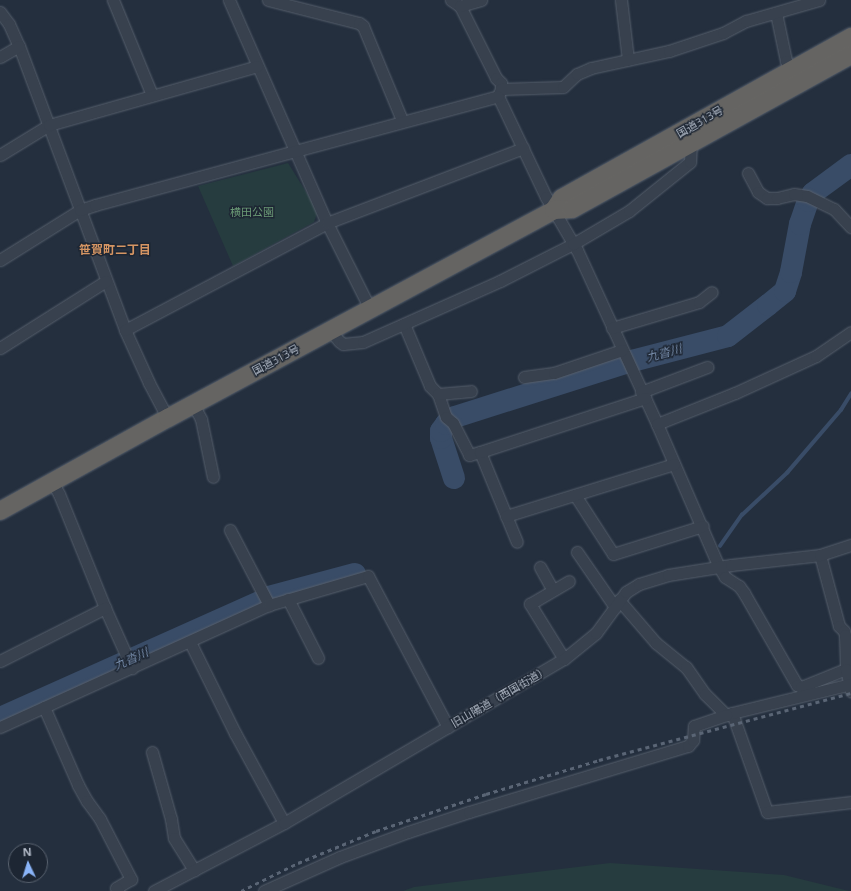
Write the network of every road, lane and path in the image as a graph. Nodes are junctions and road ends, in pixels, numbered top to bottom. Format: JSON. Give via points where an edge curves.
{"nodes":[{"id":1,"x":113,"y":0,"type":"edge"},
{"id":2,"x":229,"y":0,"type":"edge"},
{"id":3,"x":268,"y":0,"type":"edge"},
{"id":4,"x":481,"y":0,"type":"edge"},
{"id":5,"x":621,"y":0,"type":"edge"},
{"id":6,"x":819,"y":0,"type":"edge"},
{"id":7,"x":456,"y":3,"type":"edge"},
{"id":8,"x":0,"y":12,"type":"edge"},
{"id":9,"x":776,"y":13,"type":"junction"},
{"id":10,"x":851,"y":37,"type":"edge"},
{"id":11,"x":19,"y":46,"type":"junction"},
{"id":12,"x":851,"y":54,"type":"edge"},
{"id":13,"x":0,"y":57,"type":"edge"},
{"id":14,"x":628,"y":60,"type":"junction"},
{"id":15,"x":256,"y":66,"type":"junction"},
{"id":16,"x":790,"y":70,"type":"junction"},
{"id":17,"x":500,"y":92,"type":"junction"},
{"id":18,"x":152,"y":95,"type":"junction"},
{"id":19,"x":402,"y":120,"type":"junction"},
{"id":20,"x":49,"y":125,"type":"junction"},
{"id":21,"x":691,"y":142,"type":"junction"},
{"id":22,"x":523,"y":148,"type":"junction"},
{"id":23,"x":295,"y":150,"type":"junction"},
{"id":24,"x":0,"y":154,"type":"edge"},
{"id":25,"x":748,"y":174,"type":"dead end"},
{"id":26,"x":80,"y":210,"type":"junction"},
{"id":27,"x":554,"y":210,"type":"junction"},
{"id":28,"x":327,"y":223,"type":"junction"},
{"id":29,"x":851,"y":227,"type":"edge"},
{"id":30,"x":573,"y":244,"type":"junction"},
{"id":31,"x":0,"y":260,"type":"edge"},
{"id":32,"x":106,"y":281,"type":"junction"},
{"id":33,"x":712,"y":292,"type":"dead end"},
{"id":34,"x":370,"y":309,"type":"junction"},
{"id":35,"x":404,"y":324,"type":"junction"},
{"id":36,"x":612,"y":328,"type":"junction"},
{"id":37,"x":125,"y":330,"type":"junction"},
{"id":38,"x":330,"y":330,"type":"junction"},
{"id":39,"x":851,"y":332,"type":"edge"},
{"id":40,"x":0,"y":348,"type":"edge"},
{"id":41,"x":626,"y":358,"type":"junction"},
{"id":42,"x":707,"y":367,"type":"dead end"},
{"id":43,"x":524,"y":377,"type":"dead end"},
{"id":44,"x":471,"y":391,"type":"dead end"},
{"id":45,"x":438,"y":394,"type":"junction"},
{"id":46,"x":643,"y":395,"type":"junction"},
{"id":47,"x":193,"y":404,"type":"junction"},
{"id":48,"x":168,"y":418,"type":"junction"},
{"id":49,"x":657,"y":424,"type":"junction"},
{"id":50,"x":480,"y":452,"type":"junction"},
{"id":51,"x":674,"y":464,"type":"junction"},
{"id":52,"x":213,"y":478,"type":"dead end"},
{"id":53,"x":52,"y":481,"type":"junction"},
{"id":54,"x":575,"y":495,"type":"junction"},
{"id":55,"x":0,"y":511,"type":"edge"},
{"id":56,"x":506,"y":516,"type":"junction"},
{"id":57,"x":703,"y":526,"type":"junction"},
{"id":58,"x":230,"y":530,"type":"dead end"},
{"id":59,"x":517,"y":542,"type":"dead end"},
{"id":60,"x":851,"y":545,"type":"edge"},
{"id":61,"x":577,"y":552,"type":"dead end"},
{"id":62,"x":820,"y":555,"type":"junction"},
{"id":63,"x":540,"y":567,"type":"dead end"},
{"id":64,"x":719,"y":567,"type":"junction"},
{"id":65,"x":569,"y":581,"type":"dead end"},
{"id":66,"x":553,"y":590,"type":"junction"},
{"id":67,"x":288,"y":600,"type":"junction"},
{"id":68,"x":617,"y":604,"type":"junction"},
{"id":69,"x":269,"y":605,"type":"junction"},
{"id":70,"x":105,"y":608,"type":"junction"},
{"id":71,"x":190,"y":642,"type":"junction"},
{"id":72,"x":318,"y":658,"type":"dead end"},
{"id":73,"x":564,"y":659,"type":"junction"},
{"id":74,"x":0,"y":661,"type":"edge"},
{"id":75,"x":130,"y":662,"type":"junction"},
{"id":76,"x":849,"y":668,"type":"edge"},
{"id":77,"x":850,"y":686,"type":"edge"},
{"id":78,"x":44,"y":707,"type":"junction"},
{"id":79,"x":729,"y":714,"type":"junction"},
{"id":80,"x":0,"y":727,"type":"edge"},
{"id":81,"x":448,"y":727,"type":"junction"},
{"id":82,"x":152,"y":752,"type":"dead end"},
{"id":83,"x":851,"y":802,"type":"edge"},
{"id":84,"x":284,"y":824,"type":"junction"},
{"id":85,"x":194,"y":870,"type":"junction"},
{"id":86,"x":118,"y":891,"type":"edge"},
{"id":87,"x":154,"y":891,"type":"edge"},
{"id":88,"x":264,"y":891,"type":"edge"}],
"edges":[{"from":1,"to":18,"type":"street"},
{"from":2,"to":15,"type":"street"},
{"from":3,"to":19,"type":"street","via":[[363,26]]},
{"from":4,"to":7,"type":"street"},
{"from":5,"to":14,"type":"street"},
{"from":6,"to":9,"type":"street"},
{"from":7,"to":17,"type":"street","via":[[501,83]]},
{"from":8,"to":11,"type":"street","via":[[9,24]]},
{"from":9,"to":14,"type":"street","via":[[746,21],[723,33],[669,51]]},
{"from":9,"to":16,"type":"street"},
{"from":10,"to":16,"type":"highway","name":"国道313号"},
{"from":11,"to":13,"type":"street"},
{"from":11,"to":20,"type":"street"},
{"from":12,"to":21,"type":"highway","name":"国道313号"},
{"from":14,"to":17,"type":"street","via":[[584,71],[563,87]]},
{"from":15,"to":18,"type":"street"},
{"from":15,"to":23,"type":"street"},
{"from":16,"to":27,"type":"highway","name":"国道313号","via":[[562,198]]},
{"from":17,"to":19,"type":"street"},
{"from":17,"to":22,"type":"street"},
{"from":18,"to":20,"type":"street"},
{"from":19,"to":23,"type":"street"},
{"from":20,"to":24,"type":"street"},
{"from":20,"to":26,"type":"street"},
{"from":21,"to":27,"type":"highway","name":"国道313号","via":[[572,209]]},
{"from":21,"to":30,"type":"street","via":[[690,162],[629,211]]},
{"from":22,"to":27,"type":"street"},
{"from":22,"to":28,"type":"street"},
{"from":23,"to":26,"type":"street"},
{"from":23,"to":28,"type":"street"},
{"from":25,"to":29,"type":"street","via":[[758,192],[767,198],[794,194],[811,198],[834,209]]},
{"from":26,"to":31,"type":"street"},
{"from":26,"to":32,"type":"street"},
{"from":27,"to":30,"type":"street"},
{"from":27,"to":34,"type":"highway","name":"国道313号"},
{"from":28,"to":34,"type":"street"},
{"from":28,"to":37,"type":"street"},
{"from":30,"to":35,"type":"street","via":[[500,281]]},
{"from":30,"to":36,"type":"street"},
{"from":32,"to":37,"type":"street"},
{"from":32,"to":40,"type":"street"},
{"from":33,"to":36,"type":"street","via":[[699,302]]},
{"from":34,"to":38,"type":"highway","name":"国道313号"},
{"from":35,"to":38,"type":"street","via":[[358,344],[343,344]]},
{"from":35,"to":45,"type":"street","via":[[430,386]]},
{"from":36,"to":41,"type":"street"},
{"from":37,"to":48,"type":"street"},
{"from":38,"to":47,"type":"highway","name":"国道313号"},
{"from":39,"to":49,"type":"street","via":[[816,356],[735,393]]},
{"from":41,"to":43,"type":"street"},
{"from":41,"to":46,"type":"street"},
{"from":42,"to":46,"type":"street"},
{"from":44,"to":45,"type":"street"},
{"from":45,"to":50,"type":"street","via":[[469,455]]},
{"from":46,"to":49,"type":"street"},
{"from":46,"to":50,"type":"street"},
{"from":47,"to":48,"type":"highway","name":"国道313号"},
{"from":47,"to":52,"type":"street","via":[[200,419]]},
{"from":48,"to":53,"type":"highway","name":"国道313号"},
{"from":49,"to":51,"type":"street"},
{"from":50,"to":56,"type":"street"},
{"from":51,"to":54,"type":"street"},
{"from":51,"to":57,"type":"street"},
{"from":53,"to":55,"type":"highway","name":"国道313号"},
{"from":53,"to":70,"type":"street"},
{"from":54,"to":56,"type":"street"},
{"from":54,"to":57,"type":"street","via":[[613,554]]},
{"from":56,"to":59,"type":"street"},
{"from":57,"to":64,"type":"street"},
{"from":58,"to":69,"type":"street"},
{"from":60,"to":62,"type":"street","name":"旧山陽道（西国街道）"},
{"from":61,"to":68,"type":"street"},
{"from":62,"to":64,"type":"street","name":"旧山陽道（西国街道）"},
{"from":62,"to":76,"type":"street","via":[[839,626],[844,631]]},
{"from":63,"to":66,"type":"street"},
{"from":64,"to":68,"type":"street","name":"旧山陽道（西国街道）","via":[[653,579],[631,589]]},
{"from":64,"to":76,"type":"street","via":[[725,577],[739,586],[744,593],[797,685],[801,687]]},
{"from":65,"to":66,"type":"street"},
{"from":66,"to":73,"type":"street","via":[[530,604]]},
{"from":67,"to":69,"type":"street"},
{"from":67,"to":72,"type":"street"},
{"from":67,"to":81,"type":"street","via":[[368,576]]},
{"from":68,"to":73,"type":"street","name":"旧山陽道（西国街道）","via":[[596,633]]},
{"from":68,"to":79,"type":"street","via":[[656,643],[686,667],[705,694]]},
{"from":69,"to":71,"type":"street"},
{"from":70,"to":74,"type":"street"},
{"from":70,"to":75,"type":"street"},
{"from":71,"to":75,"type":"street"},
{"from":71,"to":84,"type":"street"},
{"from":73,"to":81,"type":"street","name":"旧山陽道（西国街道）"},
{"from":75,"to":78,"type":"street"},
{"from":76,"to":77,"type":"street"},
{"from":77,"to":79,"type":"street"},
{"from":78,"to":80,"type":"street"},
{"from":78,"to":86,"type":"street","via":[[78,785],[100,820],[130,879],[116,888]]},
{"from":79,"to":83,"type":"street","via":[[767,812]]},
{"from":79,"to":88,"type":"street","via":[[694,726],[693,740],[688,746],[408,832],[340,857]]},
{"from":81,"to":84,"type":"street","name":"旧山陽道（西国街道）"},
{"from":82,"to":85,"type":"street","via":[[171,818],[174,838]]},
{"from":84,"to":85,"type":"street","name":"旧山陽道（西国街道）"},
{"from":85,"to":87,"type":"street","name":"旧山陽道（西国街道）"}]}
